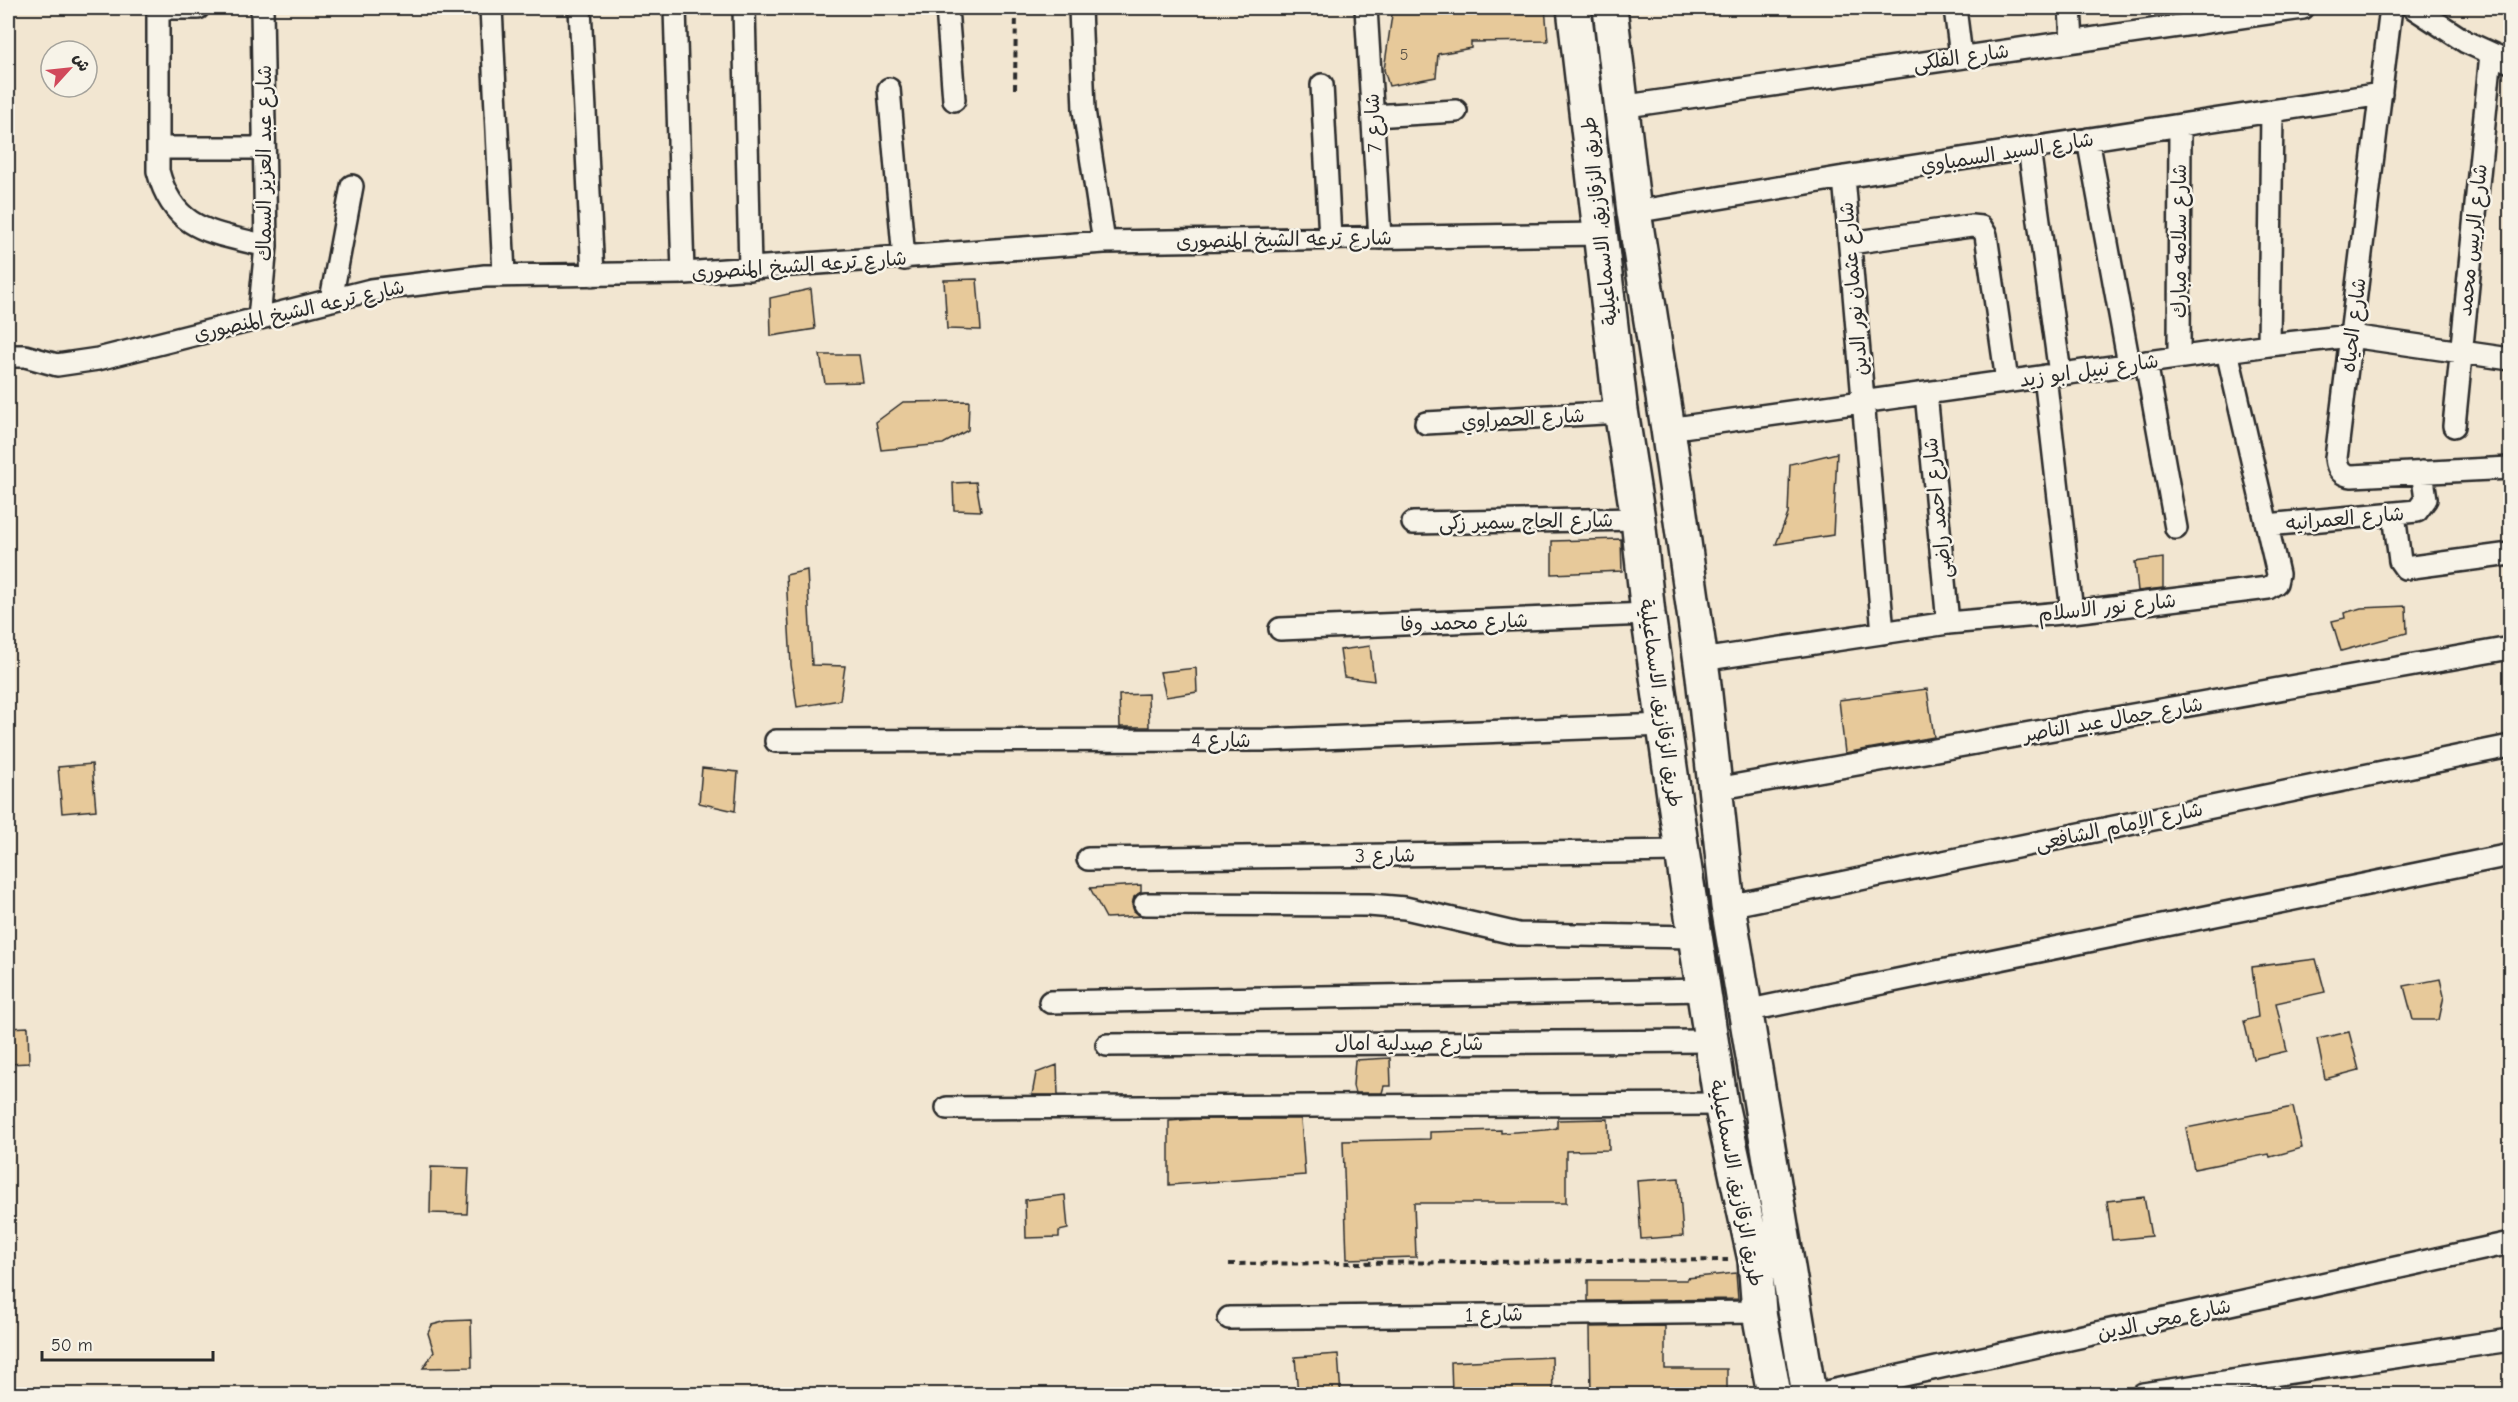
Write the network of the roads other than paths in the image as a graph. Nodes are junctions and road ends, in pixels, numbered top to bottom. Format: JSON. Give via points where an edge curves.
{"nodes":[{"id":1,"x":158,"y":8,"type":"edge"},
{"id":2,"x":198,"y":8,"type":"edge"},
{"id":3,"x":262,"y":8,"type":"edge"},
{"id":4,"x":491,"y":8,"type":"edge"},
{"id":5,"x":580,"y":8,"type":"edge"},
{"id":6,"x":675,"y":8,"type":"edge"},
{"id":7,"x":744,"y":8,"type":"edge"},
{"id":8,"x":947,"y":8,"type":"edge"},
{"id":9,"x":1080,"y":8,"type":"edge"},
{"id":10,"x":1366,"y":8,"type":"edge"},
{"id":11,"x":1574,"y":8,"type":"edge"},
{"id":12,"x":1610,"y":8,"type":"edge"},
{"id":13,"x":1955,"y":8,"type":"edge"},
{"id":14,"x":2070,"y":8,"type":"edge"},
{"id":15,"x":2302,"y":8,"type":"edge"},
{"id":16,"x":2391,"y":8,"type":"edge"},
{"id":17,"x":2414,"y":8,"type":"edge"},
{"id":18,"x":2224,"y":14,"type":"edge"},
{"id":19,"x":2072,"y":41,"type":"junction"},
{"id":20,"x":2491,"y":54,"type":"junction"},
{"id":21,"x":1960,"y":56,"type":"junction"},
{"id":22,"x":2511,"y":62,"type":"edge"},
{"id":23,"x":1322,"y":85,"type":"dead end"},
{"id":24,"x":889,"y":89,"type":"dead end"},
{"id":25,"x":2381,"y":94,"type":"junction"},
{"id":26,"x":954,"y":100,"type":"dead end"},
{"id":27,"x":1620,"y":107,"type":"junction"},
{"id":28,"x":1456,"y":111,"type":"dead end"},
{"id":29,"x":2272,"y":111,"type":"junction"},
{"id":30,"x":1373,"y":116,"type":"junction"},
{"id":31,"x":2180,"y":125,"type":"junction"},
{"id":32,"x":2088,"y":139,"type":"junction"},
{"id":33,"x":158,"y":148,"type":"junction"},
{"id":34,"x":264,"y":148,"type":"junction"},
{"id":35,"x":2029,"y":148,"type":"junction"},
{"id":36,"x":1844,"y":177,"type":"junction"},
{"id":37,"x":352,"y":186,"type":"dead end"},
{"id":38,"x":1634,"y":212,"type":"junction"},
{"id":39,"x":1601,"y":234,"type":"junction"},
{"id":40,"x":1330,"y":238,"type":"junction"},
{"id":41,"x":1380,"y":238,"type":"junction"},
{"id":42,"x":1104,"y":242,"type":"junction"},
{"id":43,"x":1850,"y":243,"type":"junction"},
{"id":44,"x":266,"y":246,"type":"junction"},
{"id":45,"x":904,"y":259,"type":"junction"},
{"id":46,"x":750,"y":269,"type":"junction"},
{"id":47,"x":683,"y":273,"type":"junction"},
{"id":48,"x":504,"y":274,"type":"junction"},
{"id":49,"x":593,"y":275,"type":"junction"},
{"id":50,"x":331,"y":300,"type":"junction"},
{"id":51,"x":260,"y":318,"type":"junction"},
{"id":52,"x":2351,"y":336,"type":"junction"},
{"id":53,"x":2269,"y":345,"type":"junction"},
{"id":54,"x":2227,"y":351,"type":"junction"},
{"id":55,"x":2461,"y":352,"type":"junction"},
{"id":56,"x":8,"y":356,"type":"edge"},
{"id":57,"x":2179,"y":357,"type":"junction"},
{"id":58,"x":2511,"y":359,"type":"edge"},
{"id":59,"x":2138,"y":363,"type":"junction"},
{"id":60,"x":2053,"y":375,"type":"junction"},
{"id":61,"x":2007,"y":381,"type":"junction"},
{"id":62,"x":1926,"y":393,"type":"junction"},
{"id":63,"x":1863,"y":401,"type":"junction"},
{"id":64,"x":1621,"y":412,"type":"junction"},
{"id":65,"x":1426,"y":423,"type":"dead end"},
{"id":66,"x":2454,"y":426,"type":"dead end"},
{"id":67,"x":1668,"y":429,"type":"junction"},
{"id":68,"x":2511,"y":468,"type":"edge"},
{"id":69,"x":2422,"y":472,"type":"junction"},
{"id":70,"x":2394,"y":514,"type":"junction"},
{"id":71,"x":1638,"y":519,"type":"junction"},
{"id":72,"x":1413,"y":523,"type":"dead end"},
{"id":73,"x":2267,"y":525,"type":"junction"},
{"id":74,"x":2175,"y":528,"type":"dead end"},
{"id":75,"x":2511,"y":554,"type":"edge"},
{"id":76,"x":2072,"y":612,"type":"junction"},
{"id":77,"x":1648,"y":614,"type":"junction"},
{"id":78,"x":1948,"y":623,"type":"junction"},
{"id":79,"x":1280,"y":629,"type":"dead end"},
{"id":80,"x":1882,"y":633,"type":"junction"},
{"id":81,"x":2511,"y":648,"type":"edge"},
{"id":82,"x":1702,"y":668,"type":"junction"},
{"id":83,"x":1658,"y":680,"type":"junction"},
{"id":84,"x":1665,"y":725,"type":"junction"},
{"id":85,"x":776,"y":741,"type":"dead end"},
{"id":86,"x":2511,"y":746,"type":"edge"},
{"id":87,"x":1670,"y":762,"type":"junction"},
{"id":88,"x":1715,"y":775,"type":"junction"},
{"id":89,"x":1682,"y":851,"type":"junction"},
{"id":90,"x":2511,"y":855,"type":"edge"},
{"id":91,"x":1088,"y":859,"type":"dead end"},
{"id":92,"x":1145,"y":904,"type":"dead end"},
{"id":93,"x":1728,"y":906,"type":"junction"},
{"id":94,"x":1695,"y":937,"type":"junction"},
{"id":95,"x":1704,"y":990,"type":"junction"},
{"id":96,"x":1050,"y":1002,"type":"dead end"},
{"id":97,"x":1744,"y":1011,"type":"junction"},
{"id":98,"x":1712,"y":1041,"type":"junction"},
{"id":99,"x":1107,"y":1045,"type":"dead end"},
{"id":100,"x":1721,"y":1104,"type":"junction"},
{"id":101,"x":948,"y":1108,"type":"dead end"},
{"id":102,"x":2511,"y":1243,"type":"edge"},
{"id":103,"x":1759,"y":1312,"type":"junction"},
{"id":104,"x":1229,"y":1318,"type":"dead end"},
{"id":105,"x":2511,"y":1340,"type":"edge"},
{"id":106,"x":1774,"y":1395,"type":"edge"},
{"id":107,"x":1809,"y":1395,"type":"edge"},
{"id":108,"x":1817,"y":1395,"type":"edge"},
{"id":109,"x":2143,"y":1395,"type":"edge"}],
"edges":[{"from":1,"to":2,"type":"street"},
{"from":1,"to":33,"type":"street"},
{"from":3,"to":34,"type":"street","name":"شارع عبد العزيز السماك"},
{"from":4,"to":48,"type":"street"},
{"from":5,"to":49,"type":"street"},
{"from":6,"to":47,"type":"street"},
{"from":7,"to":46,"type":"street"},
{"from":8,"to":26,"type":"street"},
{"from":9,"to":42,"type":"street","via":[[1084,110]]},
{"from":10,"to":30,"type":"street","name":"شارع 7"},
{"from":11,"to":39,"type":"highway","name":"طريق الزقازيق, الاسماعيلية"},
{"from":12,"to":27,"type":"highway","name":"طريق الزقازيق, الاسماعيلية"},
{"from":13,"to":21,"type":"street"},
{"from":14,"to":19,"type":"street"},
{"from":15,"to":18,"type":"street","name":"شارع الفلكى"},
{"from":16,"to":25,"type":"street","name":"شارع الحياه"},
{"from":17,"to":20,"type":"street"},
{"from":18,"to":19,"type":"street","name":"شارع الفلكى"},
{"from":19,"to":21,"type":"street","name":"شارع الفلكى"},
{"from":20,"to":22,"type":"street"},
{"from":20,"to":55,"type":"street","name":"شارع الريس محمد"},
{"from":21,"to":27,"type":"street","name":"شارع الفلكى"},
{"from":23,"to":40,"type":"street"},
{"from":24,"to":45,"type":"street"},
{"from":25,"to":29,"type":"street","name":"شارع السيد السمباوي"},
{"from":25,"to":52,"type":"street","name":"شارع الحياه"},
{"from":27,"to":38,"type":"highway","name":"طريق الزقازيق, الاسماعيلية"},
{"from":28,"to":30,"type":"street"},
{"from":29,"to":31,"type":"street","name":"شارع السيد السمباوي"},
{"from":29,"to":53,"type":"street"},
{"from":30,"to":41,"type":"street","name":"شارع 7"},
{"from":31,"to":32,"type":"street","name":"شارع السيد السمباوي"},
{"from":31,"to":57,"type":"street","name":"شارع سلامه مبارك"},
{"from":32,"to":35,"type":"street","name":"شارع السيد السمباوي"},
{"from":32,"to":59,"type":"street"},
{"from":33,"to":34,"type":"street"},
{"from":33,"to":44,"type":"street","via":[[163,191],[174,209],[190,223],[208,231]]},
{"from":34,"to":44,"type":"street","name":"شارع عبد العزيز السماك"},
{"from":35,"to":36,"type":"street","name":"شارع السيد السمباوي"},
{"from":35,"to":60,"type":"street"},
{"from":36,"to":38,"type":"street","name":"شارع السيد السمباوي"},
{"from":36,"to":43,"type":"street","name":"شارع عثمان نور الدين"},
{"from":37,"to":50,"type":"street"},
{"from":38,"to":67,"type":"highway","name":"طريق الزقازيق, الاسماعيلية"},
{"from":39,"to":41,"type":"street","name":"شارع ترعه الشيخ المنصورى"},
{"from":39,"to":64,"type":"highway","name":"طريق الزقازيق, الاسماعيلية"},
{"from":40,"to":41,"type":"street","name":"شارع ترعه الشيخ المنصورى"},
{"from":40,"to":42,"type":"street","name":"شارع ترعه الشيخ المنصورى"},
{"from":42,"to":45,"type":"street","name":"شارع ترعه الشيخ المنصورى"},
{"from":43,"to":61,"type":"street","via":[[1971,225],[1981,227],[1986,235]]},
{"from":43,"to":63,"type":"street","name":"شارع عثمان نور الدين"},
{"from":44,"to":51,"type":"street","name":"شارع عبد العزيز السماك"},
{"from":45,"to":46,"type":"street","name":"شارع ترعه الشيخ المنصورى"},
{"from":46,"to":47,"type":"street","name":"شارع ترعه الشيخ المنصورى"},
{"from":47,"to":49,"type":"street","name":"شارع ترعه الشيخ المنصورى"},
{"from":48,"to":49,"type":"street","name":"شارع ترعه الشيخ المنصورى"},
{"from":48,"to":50,"type":"street","name":"شارع ترعه الشيخ المنصورى","via":[[371,290]]},
{"from":50,"to":51,"type":"street","name":"شارع ترعه الشيخ المنصورى"},
{"from":51,"to":56,"type":"street","name":"شارع ترعه الشيخ المنصورى","via":[[98,359],[57,365],[25,356]]},
{"from":52,"to":53,"type":"street","name":"شارع نبيل ابو زيد"},
{"from":52,"to":55,"type":"street","name":"شارع نبيل ابو زيد"},
{"from":52,"to":69,"type":"street","name":"شارع الحياه","via":[[2337,467],[2352,476]]},
{"from":53,"to":54,"type":"street","name":"شارع نبيل ابو زيد"},
{"from":54,"to":57,"type":"street","name":"شارع نبيل ابو زيد"},
{"from":54,"to":73,"type":"street","name":"شارع نور الاسلام"},
{"from":55,"to":58,"type":"street","name":"شارع نبيل ابو زيد"},
{"from":55,"to":66,"type":"street","name":"شارع الريس محمد"},
{"from":57,"to":59,"type":"street","name":"شارع نبيل ابو زيد"},
{"from":59,"to":60,"type":"street","name":"شارع نبيل ابو زيد"},
{"from":59,"to":74,"type":"street"},
{"from":60,"to":61,"type":"street","name":"شارع نبيل ابو زيد"},
{"from":60,"to":76,"type":"street"},
{"from":61,"to":62,"type":"street","name":"شارع نبيل ابو زيد"},
{"from":62,"to":63,"type":"street","name":"شارع نبيل ابو زيد"},
{"from":62,"to":78,"type":"street","name":"شارع احمد راضى"},
{"from":63,"to":67,"type":"street","name":"شارع نبيل ابو زيد"},
{"from":63,"to":80,"type":"street","name":"شارع عثمان نور الدين"},
{"from":64,"to":65,"type":"street","name":"شارع الحمراوي"},
{"from":64,"to":71,"type":"highway","name":"طريق الزقازيق, الاسماعيلية"},
{"from":67,"to":82,"type":"highway","name":"طريق الزقازيق, الاسماعيلية"},
{"from":68,"to":69,"type":"street","name":"شارع الحياه"},
{"from":69,"to":70,"type":"street","name":"شارع العمرانيه","via":[[2424,504],[2417,511]]},
{"from":70,"to":73,"type":"street","name":"شارع العمرانيه"},
{"from":70,"to":75,"type":"street","via":[[2400,561],[2405,567]]},
{"from":71,"to":72,"type":"street","name":"شارع الحاج سمير زكى"},
{"from":71,"to":77,"type":"highway","name":"طريق الزقازيق, الاسماعيلية"},
{"from":73,"to":76,"type":"street","name":"شارع نور الاسلام","via":[[2278,574],[2276,583],[2268,588]]},
{"from":76,"to":78,"type":"street","name":"شارع نور الاسلام"},
{"from":77,"to":79,"type":"street","name":"شارع محمد وفا"},
{"from":77,"to":83,"type":"highway","name":"طريق الزقازيق, الاسماعيلية"},
{"from":78,"to":80,"type":"street","name":"شارع نور الاسلام"},
{"from":80,"to":82,"type":"street","name":"شارع نور الاسلام"},
{"from":81,"to":88,"type":"street","name":"شارع جمال عبد الناصر"},
{"from":82,"to":83,"type":"highway"},
{"from":82,"to":88,"type":"highway","name":"طريق الزقازيق, الاسماعيلية"},
{"from":83,"to":84,"type":"highway","name":"طريق الزقازيق, الاسماعيلية"},
{"from":84,"to":85,"type":"street","name":"شارع 4","via":[[1266,740]]},
{"from":84,"to":87,"type":"highway","name":"طريق الزقازيق, الاسماعيلية"},
{"from":86,"to":93,"type":"street","name":"شارع الإمام الشافعى"},
{"from":87,"to":88,"type":"highway"},
{"from":87,"to":89,"type":"highway","name":"طريق الزقازيق, الاسماعيلية"},
{"from":88,"to":93,"type":"highway","name":"طريق الزقازيق, الاسماعيلية"},
{"from":89,"to":91,"type":"street","name":"شارع 3"},
{"from":89,"to":94,"type":"highway","name":"طريق الزقازيق, الاسماعيلية"},
{"from":90,"to":97,"type":"street"},
{"from":92,"to":94,"type":"street","via":[[1369,904],[1405,908],[1518,934]]},
{"from":93,"to":97,"type":"highway","name":"طريق الزقازيق, الاسماعيلية"},
{"from":94,"to":95,"type":"highway","name":"طريق الزقازيق, الاسماعيلية"},
{"from":95,"to":96,"type":"street"},
{"from":95,"to":98,"type":"highway","name":"طريق الزقازيق, الاسماعيلية"},
{"from":97,"to":107,"type":"highway","name":"طريق الزقازيق, الاسماعيلية"},
{"from":98,"to":99,"type":"street","name":"شارع صيدلية امال"},
{"from":98,"to":100,"type":"highway","name":"طريق الزقازيق, الاسماعيلية"},
{"from":100,"to":101,"type":"street"},
{"from":100,"to":103,"type":"highway","name":"طريق الزقازيق, الاسماعيلية","via":[[1755,1260]]},
{"from":102,"to":108,"type":"street","name":"شارع محى الدين"},
{"from":103,"to":104,"type":"street","name":"شارع 1"},
{"from":103,"to":106,"type":"highway","name":"طريق الزقازيق, الاسماعيلية"},
{"from":105,"to":109,"type":"street"}]}
